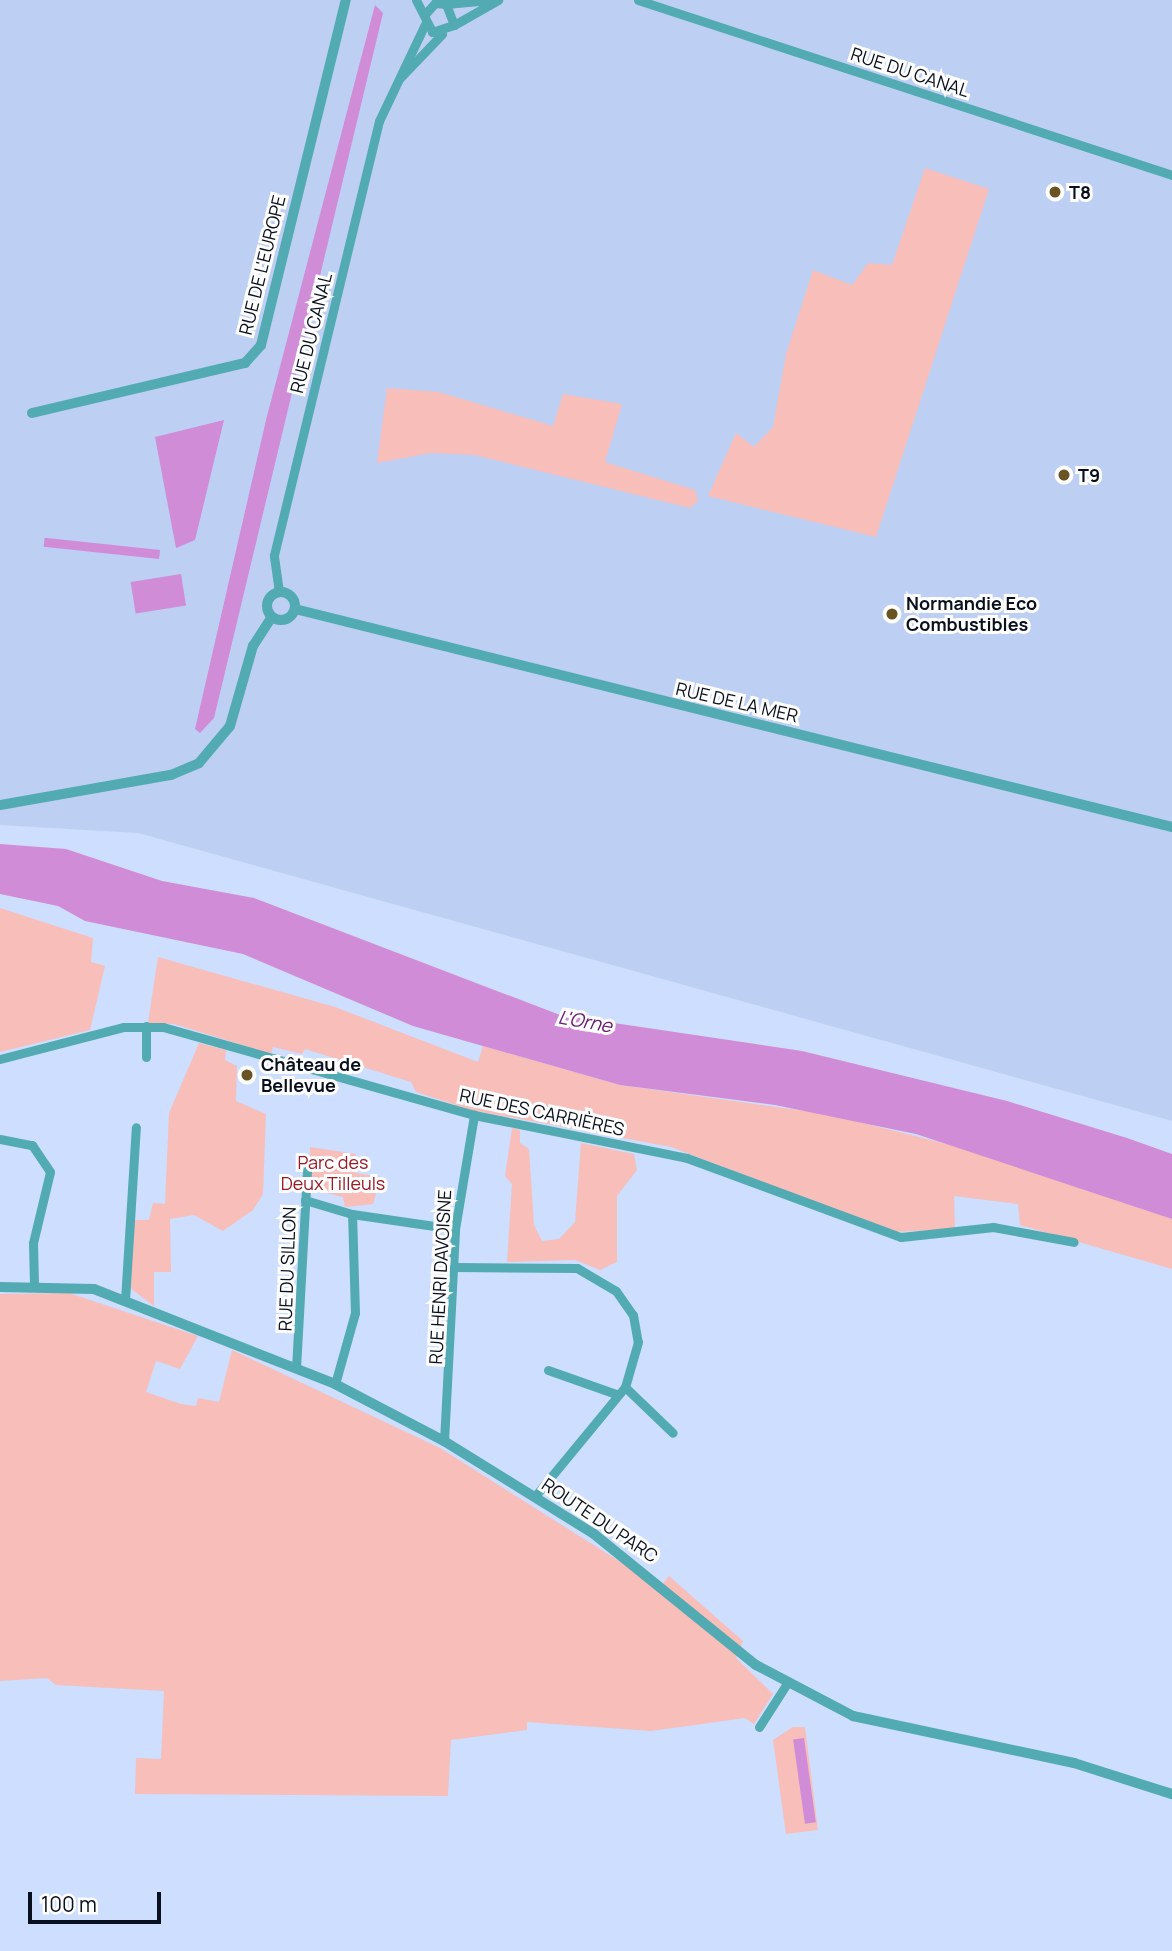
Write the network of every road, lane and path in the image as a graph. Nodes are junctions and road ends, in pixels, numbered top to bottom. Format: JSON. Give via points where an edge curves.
{"nodes":[{"id":1,"x":346,"y":0,"type":"edge"},
{"id":2,"x":416,"y":0,"type":"edge"},
{"id":3,"x":490,"y":0,"type":"edge"},
{"id":4,"x":498,"y":0,"type":"edge"},
{"id":5,"x":638,"y":0,"type":"edge"},
{"id":6,"x":440,"y":2,"type":"edge"},
{"id":7,"x":425,"y":19,"type":"junction"},
{"id":8,"x":454,"y":25,"type":"junction"},
{"id":9,"x":442,"y":34,"type":"junction"},
{"id":10,"x":394,"y":84,"type":"junction"},
{"id":11,"x":1172,"y":175,"type":"edge"},
{"id":12,"x":32,"y":413,"type":"dead end"},
{"id":13,"x":279,"y":592,"type":"junction"},
{"id":14,"x":295,"y":609,"type":"junction"},
{"id":15,"x":271,"y":618,"type":"junction"},
{"id":16,"x":0,"y":805,"type":"edge"},
{"id":17,"x":1172,"y":827,"type":"edge"},
{"id":18,"x":146,"y":1026,"type":"junction"},
{"id":19,"x":146,"y":1057,"type":"dead end"},
{"id":20,"x":0,"y":1059,"type":"edge"},
{"id":21,"x":474,"y":1115,"type":"junction"},
{"id":22,"x":136,"y":1127,"type":"dead end"},
{"id":23,"x":0,"y":1139,"type":"edge"},
{"id":24,"x":307,"y":1170,"type":"dead end"},
{"id":25,"x":305,"y":1200,"type":"junction"},
{"id":26,"x":352,"y":1214,"type":"junction"},
{"id":27,"x":455,"y":1230,"type":"junction"},
{"id":28,"x":1074,"y":1242,"type":"dead end"},
{"id":29,"x":453,"y":1267,"type":"junction"},
{"id":30,"x":34,"y":1284,"type":"junction"},
{"id":31,"x":0,"y":1287,"type":"edge"},
{"id":32,"x":125,"y":1300,"type":"junction"},
{"id":33,"x":296,"y":1368,"type":"junction"},
{"id":34,"x":548,"y":1370,"type":"dead end"},
{"id":35,"x":335,"y":1384,"type":"junction"},
{"id":36,"x":625,"y":1387,"type":"junction"},
{"id":37,"x":616,"y":1394,"type":"junction"},
{"id":38,"x":673,"y":1433,"type":"dead end"},
{"id":39,"x":444,"y":1441,"type":"junction"},
{"id":40,"x":535,"y":1496,"type":"junction"},
{"id":41,"x":786,"y":1685,"type":"junction"},
{"id":42,"x":759,"y":1727,"type":"dead end"},
{"id":43,"x":1172,"y":1794,"type":"edge"}],
"edges":[{"from":1,"to":12,"type":"street","name":"RUE DE L'EUROPE","via":[[261,345],[245,363]]},
{"from":2,"to":7,"type":"street"},
{"from":3,"to":6,"type":"street"},
{"from":4,"to":8,"type":"street","name":"RUE DU CANAL"},
{"from":5,"to":11,"type":"street","name":"RUE DU CANAL"},
{"from":6,"to":7,"type":"street","name":"RUE DU CANAL"},
{"from":6,"to":8,"type":"street"},
{"from":7,"to":9,"type":"street"},
{"from":7,"to":10,"type":"street","name":"RUE DU CANAL"},
{"from":8,"to":9,"type":"street","name":"RUE DU CANAL"},
{"from":9,"to":10,"type":"street","name":"RUE DU CANAL"},
{"from":10,"to":13,"type":"street","name":"RUE DU CANAL","via":[[274,555]]},
{"from":13,"to":14,"type":"street","via":[[291,597]]},
{"from":13,"to":15,"type":"street","via":[[266,605]]},
{"from":14,"to":15,"type":"street","via":[[285,620]]},
{"from":14,"to":17,"type":"street","name":"RUE DE LA MER"},
{"from":15,"to":16,"type":"street","via":[[253,646],[230,726],[210,754],[171,775]]},
{"from":18,"to":19,"type":"street"},
{"from":18,"to":20,"type":"street","name":"RUE DES CARRIÈRES"},
{"from":18,"to":21,"type":"street","name":"RUE DES CARRIÈRES","via":[[191,1033]]},
{"from":21,"to":27,"type":"street","name":"RUE HENRI DAVOISNE"},
{"from":21,"to":28,"type":"street","name":"RUE DES CARRIÈRES","via":[[687,1158],[901,1237],[993,1227]]},
{"from":22,"to":32,"type":"street"},
{"from":23,"to":30,"type":"street","via":[[32,1145],[50,1172],[33,1243]]},
{"from":24,"to":25,"type":"street","name":"RUE DU SILLON"},
{"from":25,"to":26,"type":"street"},
{"from":25,"to":33,"type":"street","name":"RUE DU SILLON"},
{"from":26,"to":27,"type":"street"},
{"from":26,"to":35,"type":"street","via":[[355,1313]]},
{"from":27,"to":29,"type":"street","name":"RUE HENRI DAVOISNE"},
{"from":29,"to":36,"type":"street","via":[[577,1268],[602,1280],[626,1303],[637,1326]]},
{"from":29,"to":39,"type":"street","name":"RUE HENRI DAVOISNE"},
{"from":30,"to":31,"type":"street","name":"ROUTE DU PARC"},
{"from":30,"to":32,"type":"street","name":"ROUTE DU PARC","via":[[80,1286]]},
{"from":32,"to":33,"type":"street","name":"ROUTE DU PARC"},
{"from":33,"to":35,"type":"street","name":"ROUTE DU PARC"},
{"from":34,"to":37,"type":"street"},
{"from":35,"to":39,"type":"street","name":"ROUTE DU PARC"},
{"from":36,"to":37,"type":"street"},
{"from":36,"to":38,"type":"street"},
{"from":37,"to":40,"type":"street"},
{"from":39,"to":40,"type":"street","name":"ROUTE DU PARC"},
{"from":40,"to":41,"type":"street","name":"ROUTE DU PARC","via":[[624,1555]]},
{"from":41,"to":42,"type":"street"},
{"from":41,"to":43,"type":"street","name":"ROUTE DU PARC","via":[[892,1727],[1074,1763]]}]}
